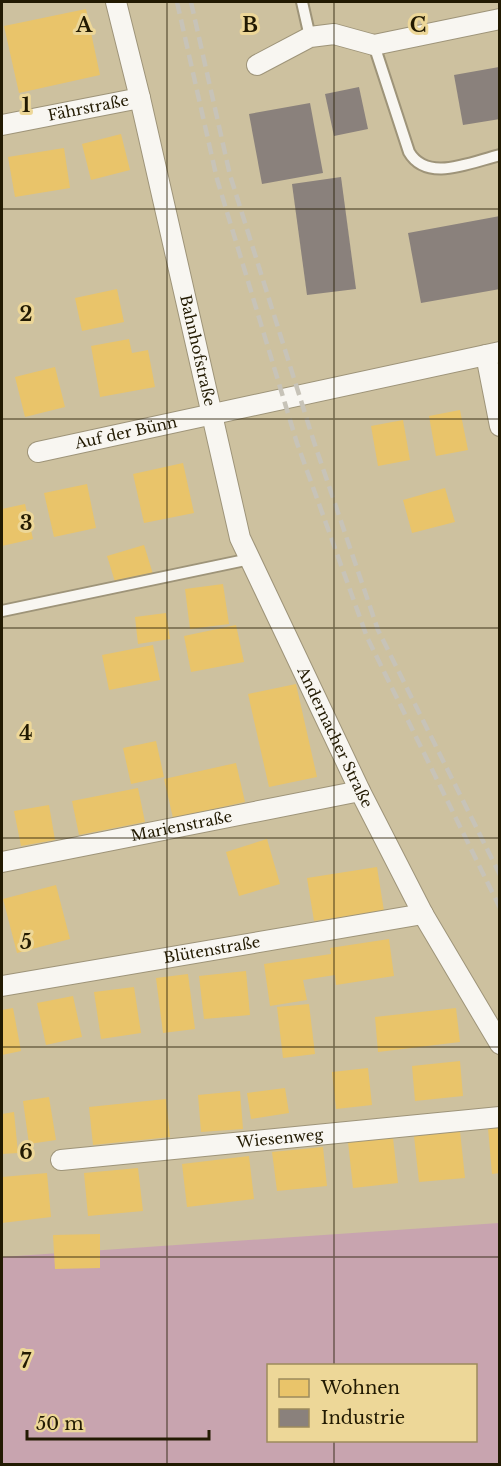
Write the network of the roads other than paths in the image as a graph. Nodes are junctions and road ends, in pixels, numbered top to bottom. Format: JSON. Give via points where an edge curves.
{"nodes":[{"id":1,"x":116,"y":2,"type":"edge"},
{"id":2,"x":302,"y":2,"type":"edge"},
{"id":3,"x":500,"y":19,"type":"edge"},
{"id":4,"x":310,"y":37,"type":"junction"},
{"id":5,"x":374,"y":45,"type":"junction"},
{"id":6,"x":257,"y":65,"type":"dead end"},
{"id":7,"x":140,"y":99,"type":"junction"},
{"id":8,"x":2,"y":125,"type":"edge"},
{"id":9,"x":500,"y":155,"type":"edge"},
{"id":10,"x":493,"y":353,"type":"edge"},
{"id":11,"x":213,"y":414,"type":"junction"},
{"id":12,"x":500,"y":426,"type":"edge"},
{"id":13,"x":38,"y":452,"type":"dead end"},
{"id":14,"x":250,"y":559,"type":"junction"},
{"id":15,"x":2,"y":611,"type":"edge"},
{"id":16,"x":360,"y":791,"type":"junction"},
{"id":17,"x":2,"y":862,"type":"edge"},
{"id":18,"x":423,"y":914,"type":"junction"},
{"id":19,"x":2,"y":986,"type":"edge"},
{"id":20,"x":500,"y":1044,"type":"edge"},
{"id":21,"x":500,"y":1117,"type":"edge"},
{"id":22,"x":61,"y":1160,"type":"dead end"}],
"edges":[{"from":1,"to":7,"type":"street","name":"Bahnhofstraße"},
{"from":2,"to":4,"type":"lane"},
{"from":3,"to":5,"type":"street"},
{"from":4,"to":5,"type":"street","via":[[334,34]]},
{"from":4,"to":6,"type":"street"},
{"from":5,"to":9,"type":"lane","via":[[415,161],[441,169]]},
{"from":7,"to":8,"type":"street","name":"Fährstraße"},
{"from":7,"to":11,"type":"street","name":"Bahnhofstraße"},
{"from":10,"to":11,"type":"street","name":"Bahnhofstraße"},
{"from":10,"to":12,"type":"street"},
{"from":11,"to":13,"type":"street","name":"Auf der Bünn"},
{"from":11,"to":14,"type":"street","name":"Andernacher Straße","via":[[240,538]]},
{"from":14,"to":15,"type":"lane"},
{"from":14,"to":16,"type":"street","name":"Andernacher Straße"},
{"from":16,"to":17,"type":"street","name":"Marienstraße"},
{"from":16,"to":18,"type":"street","name":"Andernacher Straße"},
{"from":18,"to":19,"type":"street","name":"Blütenstraße"},
{"from":18,"to":20,"type":"street","name":"Andernacher Straße"},
{"from":21,"to":22,"type":"street","name":"Wiesenweg"}]}
